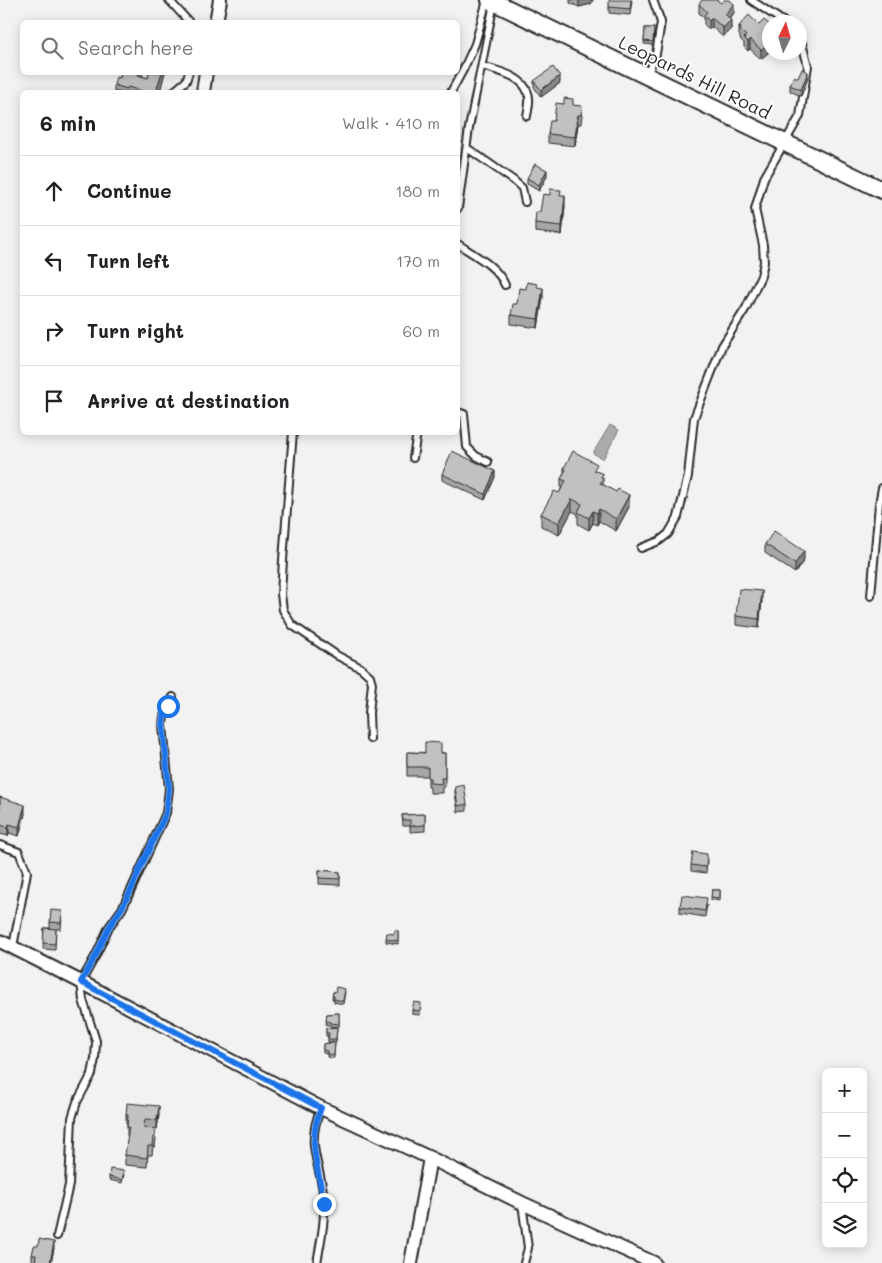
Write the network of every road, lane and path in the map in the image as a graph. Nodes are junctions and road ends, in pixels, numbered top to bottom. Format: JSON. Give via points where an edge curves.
{"nodes":[{"id":1,"x":169,"y":0,"type":"edge"},
{"id":2,"x":220,"y":0,"type":"edge"},
{"id":3,"x":653,"y":0,"type":"edge"},
{"id":4,"x":751,"y":0,"type":"edge"},
{"id":5,"x":490,"y":1,"type":"edge"},
{"id":6,"x":774,"y":15,"type":"edge"},
{"id":7,"x":187,"y":20,"type":"edge"},
{"id":8,"x":216,"y":20,"type":"edge"},
{"id":9,"x":806,"y":60,"type":"edge"},
{"id":10,"x":482,"y":66,"type":"junction"},
{"id":11,"x":188,"y":75,"type":"edge"},
{"id":12,"x":206,"y":75,"type":"edge"},
{"id":13,"x":646,"y":76,"type":"junction"},
{"id":14,"x":175,"y":90,"type":"edge"},
{"id":15,"x":203,"y":90,"type":"edge"},
{"id":16,"x":452,"y":90,"type":"edge"},
{"id":17,"x":527,"y":116,"type":"dead end"},
{"id":18,"x":784,"y":143,"type":"junction"},
{"id":19,"x":467,"y":148,"type":"junction"},
{"id":20,"x":882,"y":190,"type":"edge"},
{"id":21,"x":460,"y":195,"type":"edge"},
{"id":22,"x":525,"y":202,"type":"dead end"},
{"id":23,"x":460,"y":245,"type":"edge"},
{"id":24,"x":505,"y":285,"type":"dead end"},
{"id":25,"x":460,"y":413,"type":"edge"},
{"id":26,"x":294,"y":435,"type":"edge"},
{"id":27,"x":417,"y":435,"type":"edge"},
{"id":28,"x":413,"y":458,"type":"dead end"},
{"id":29,"x":488,"y":462,"type":"dead end"},
{"id":30,"x":882,"y":488,"type":"edge"},
{"id":31,"x":641,"y":548,"type":"dead end"},
{"id":32,"x":871,"y":596,"type":"dead end"},
{"id":33,"x":173,"y":697,"type":"dead end"},
{"id":34,"x":370,"y":739,"type":"dead end"},
{"id":35,"x":0,"y":845,"type":"edge"},
{"id":36,"x":0,"y":941,"type":"edge"},
{"id":37,"x":13,"y":947,"type":"junction"},
{"id":38,"x":81,"y":982,"type":"junction"},
{"id":39,"x":321,"y":1108,"type":"junction"},
{"id":40,"x":430,"y":1158,"type":"junction"},
{"id":41,"x":522,"y":1203,"type":"junction"},
{"id":42,"x":57,"y":1236,"type":"dead end"},
{"id":43,"x":317,"y":1263,"type":"edge"},
{"id":44,"x":411,"y":1263,"type":"edge"},
{"id":45,"x":524,"y":1263,"type":"edge"},
{"id":46,"x":654,"y":1263,"type":"edge"}],
"edges":[{"from":1,"to":7,"type":"lane"},
{"from":2,"to":8,"type":"street"},
{"from":3,"to":13,"type":"lane","via":[[661,22],[656,54]]},
{"from":4,"to":6,"type":"lane"},
{"from":5,"to":10,"type":"lane"},
{"from":5,"to":13,"type":"main road","name":"Leopards Hill Road"},
{"from":5,"to":16,"type":"lane","via":[[475,44]]},
{"from":9,"to":18,"type":"lane","via":[[800,116]]},
{"from":10,"to":17,"type":"lane","via":[[515,77],[528,91]]},
{"from":10,"to":19,"type":"lane"},
{"from":11,"to":14,"type":"lane","via":[[186,81]]},
{"from":12,"to":15,"type":"street"},
{"from":13,"to":18,"type":"main road","name":"Leopards Hill Road"},
{"from":18,"to":20,"type":"main road","name":"Leopards Hill Road"},
{"from":18,"to":31,"type":"lane","via":[[764,178],[755,209],[763,245],[761,276],[722,346],[694,418],[688,476],[678,517],[668,534]]},
{"from":19,"to":21,"type":"lane"},
{"from":19,"to":22,"type":"lane","via":[[522,188]]},
{"from":23,"to":24,"type":"lane","via":[[491,267],[502,277]]},
{"from":25,"to":29,"type":"lane","via":[[464,414],[467,448]]},
{"from":26,"to":34,"type":"lane","via":[[283,560],[283,610],[292,626],[370,676]]},
{"from":27,"to":28,"type":"lane"},
{"from":30,"to":32,"type":"lane"},
{"from":33,"to":38,"type":"lane","via":[[163,725],[169,789],[166,813],[122,908]]},
{"from":35,"to":37,"type":"lane","via":[[19,852],[27,872]]},
{"from":36,"to":37,"type":"street"},
{"from":37,"to":38,"type":"street"},
{"from":38,"to":39,"type":"street"},
{"from":38,"to":42,"type":"lane","via":[[96,1041],[96,1059],[72,1118],[69,1185]]},
{"from":39,"to":40,"type":"street"},
{"from":39,"to":43,"type":"lane","via":[[313,1133],[324,1204]]},
{"from":40,"to":41,"type":"street"},
{"from":40,"to":44,"type":"street"},
{"from":41,"to":45,"type":"lane","via":[[528,1248]]},
{"from":41,"to":46,"type":"street"}]}
